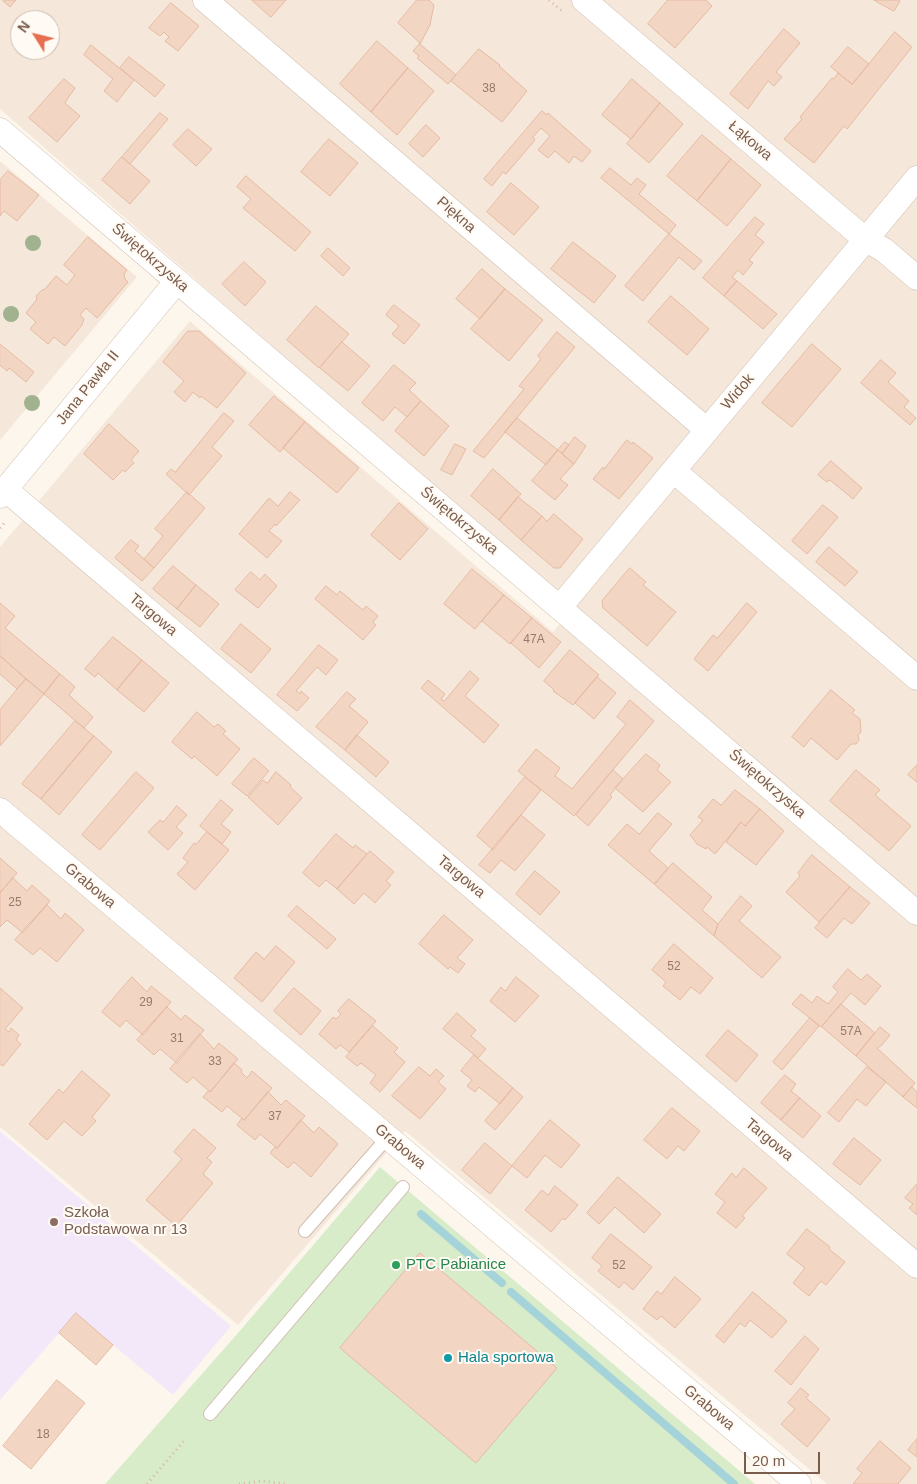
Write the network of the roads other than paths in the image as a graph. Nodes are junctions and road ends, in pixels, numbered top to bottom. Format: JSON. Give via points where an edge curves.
{"nodes":[{"id":1,"x":205,"y":0,"type":"edge"},
{"id":2,"x":584,"y":0,"type":"edge"},
{"id":3,"x":0,"y":130,"type":"edge"},
{"id":4,"x":917,"y":178,"type":"edge"},
{"id":5,"x":866,"y":240,"type":"junction"},
{"id":6,"x":917,"y":278,"type":"edge"},
{"id":7,"x":177,"y":282,"type":"junction"},
{"id":8,"x":707,"y":430,"type":"junction"},
{"id":9,"x":674,"y":471,"type":"junction"},
{"id":10,"x":3,"y":492,"type":"edge"},
{"id":11,"x":560,"y":607,"type":"junction"},
{"id":12,"x":917,"y":678,"type":"edge"},
{"id":13,"x":0,"y":810,"type":"edge"},
{"id":14,"x":917,"y":912,"type":"edge"},
{"id":15,"x":388,"y":1137,"type":"junction"},
{"id":16,"x":403,"y":1187,"type":"dead end"},
{"id":17,"x":305,"y":1231,"type":"dead end"},
{"id":18,"x":917,"y":1266,"type":"edge"},
{"id":19,"x":210,"y":1414,"type":"dead end"},
{"id":20,"x":799,"y":1484,"type":"edge"}],
"edges":[{"from":1,"to":8,"type":"street","name":"Piękna"},
{"from":2,"to":5,"type":"street","name":"Łąkowa"},
{"from":3,"to":7,"type":"street","name":"Świętokrzyska"},
{"from":4,"to":5,"type":"street","name":"Widok"},
{"from":5,"to":6,"type":"street","name":"Łąkowa","via":[[884,250]]},
{"from":5,"to":8,"type":"street","name":"Widok"},
{"from":7,"to":10,"type":"street","name":"Jana Pawła II"},
{"from":7,"to":11,"type":"street","name":"Świętokrzyska"},
{"from":8,"to":9,"type":"street","name":"Widok"},
{"from":9,"to":11,"type":"street","name":"Widok"},
{"from":9,"to":12,"type":"street"},
{"from":10,"to":18,"type":"street","name":"Targowa"},
{"from":11,"to":14,"type":"street","name":"Świętokrzyska"},
{"from":13,"to":15,"type":"street","name":"Grabowa"},
{"from":15,"to":17,"type":"lane"},
{"from":15,"to":20,"type":"street","name":"Grabowa"},
{"from":16,"to":19,"type":"lane"}]}
